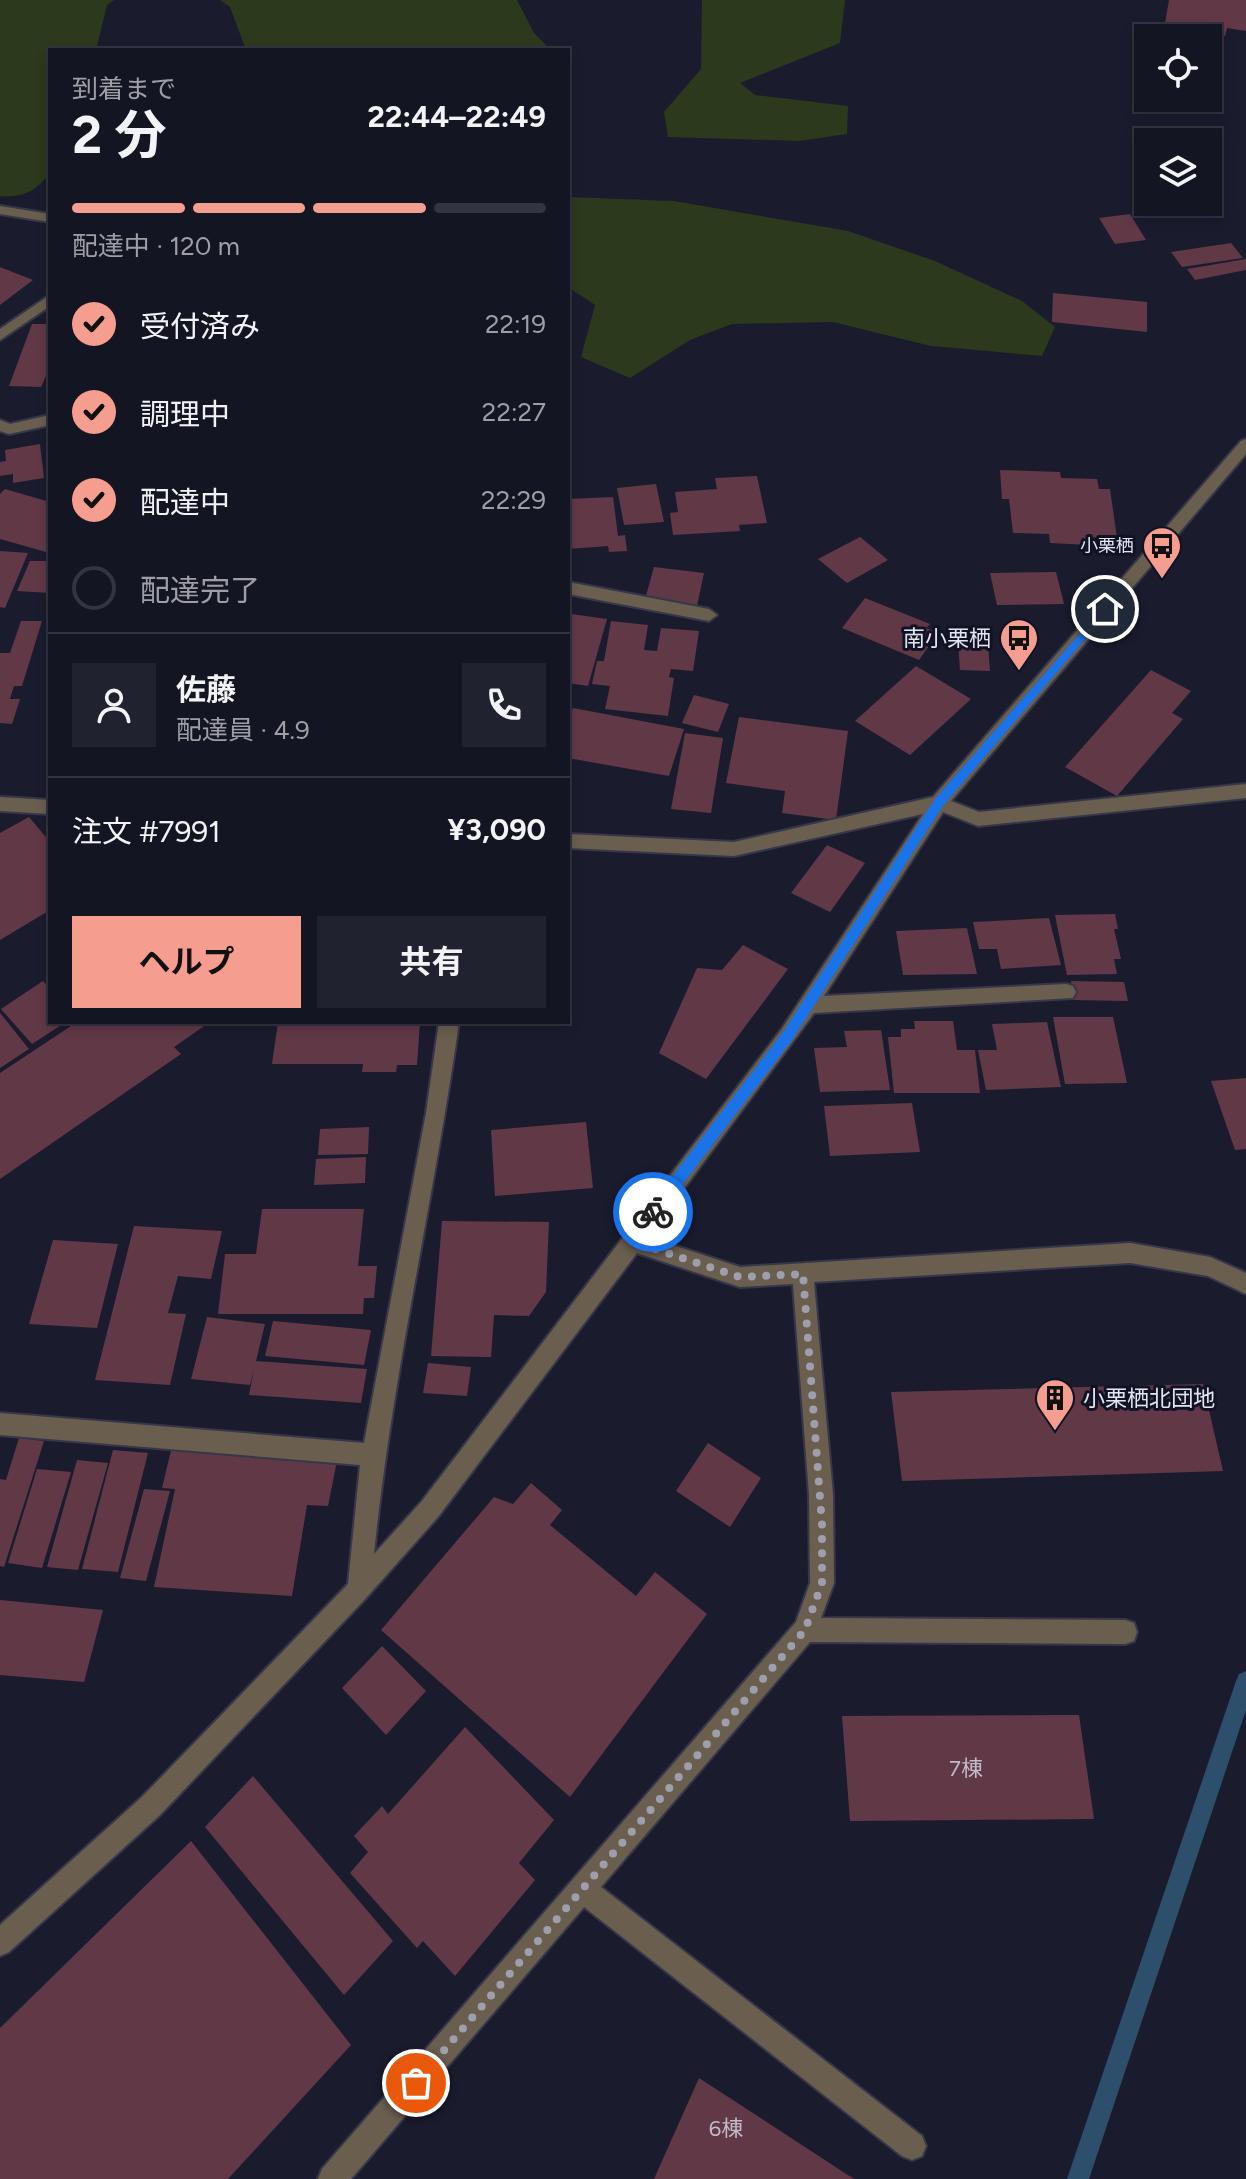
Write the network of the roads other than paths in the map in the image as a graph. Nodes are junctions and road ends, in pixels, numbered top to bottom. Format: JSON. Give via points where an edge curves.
{"nodes":[{"id":1,"x":0,"y":210,"type":"edge"},
{"id":2,"x":48,"y":218,"type":"edge"},
{"id":3,"x":48,"y":300,"type":"edge"},
{"id":4,"x":0,"y":336,"type":"edge"},
{"id":5,"x":48,"y":420,"type":"edge"},
{"id":6,"x":0,"y":425,"type":"edge"},
{"id":7,"x":1246,"y":444,"type":"edge"},
{"id":8,"x":570,"y":588,"type":"edge"},
{"id":9,"x":709,"y":615,"type":"dead end"},
{"id":10,"x":1246,"y":791,"type":"edge"},
{"id":11,"x":939,"y":803,"type":"junction"},
{"id":12,"x":0,"y":804,"type":"edge"},
{"id":13,"x":48,"y":807,"type":"edge"},
{"id":14,"x":570,"y":841,"type":"edge"},
{"id":15,"x":1066,"y":992,"type":"dead end"},
{"id":16,"x":808,"y":1005,"type":"junction"},
{"id":17,"x":449,"y":1024,"type":"edge"},
{"id":18,"x":631,"y":1241,"type":"junction"},
{"id":19,"x":803,"y":1274,"type":"junction"},
{"id":20,"x":1246,"y":1284,"type":"edge"},
{"id":21,"x":0,"y":1424,"type":"edge"},
{"id":22,"x":373,"y":1455,"type":"junction"},
{"id":23,"x":359,"y":1589,"type":"junction"},
{"id":24,"x":805,"y":1630,"type":"junction"},
{"id":25,"x":1125,"y":1632,"type":"dead end"},
{"id":26,"x":583,"y":1890,"type":"junction"},
{"id":27,"x":0,"y":1943,"type":"edge"},
{"id":28,"x":912,"y":2146,"type":"dead end"},
{"id":29,"x":332,"y":2179,"type":"edge"}],
"edges":[{"from":1,"to":2,"type":"street"},
{"from":3,"to":4,"type":"street"},
{"from":5,"to":6,"type":"street","via":[[9,429]]},
{"from":7,"to":11,"type":"street"},
{"from":8,"to":9,"type":"street"},
{"from":10,"to":11,"type":"street","via":[[978,819]]},
{"from":11,"to":14,"type":"street","via":[[734,849]]},
{"from":11,"to":16,"type":"street"},
{"from":12,"to":13,"type":"street"},
{"from":15,"to":16,"type":"street"},
{"from":16,"to":18,"type":"street"},
{"from":17,"to":22,"type":"street"},
{"from":18,"to":19,"type":"street","via":[[740,1277]]},
{"from":18,"to":23,"type":"street","via":[[430,1509]]},
{"from":19,"to":20,"type":"street","via":[[1130,1253],[1210,1267]]},
{"from":19,"to":24,"type":"street","via":[[822,1524],[822,1583]]},
{"from":21,"to":22,"type":"street"},
{"from":22,"to":23,"type":"street"},
{"from":23,"to":27,"type":"street","via":[[151,1806]]},
{"from":24,"to":25,"type":"street"},
{"from":24,"to":26,"type":"street"},
{"from":26,"to":28,"type":"street"},
{"from":26,"to":29,"type":"street"}]}
